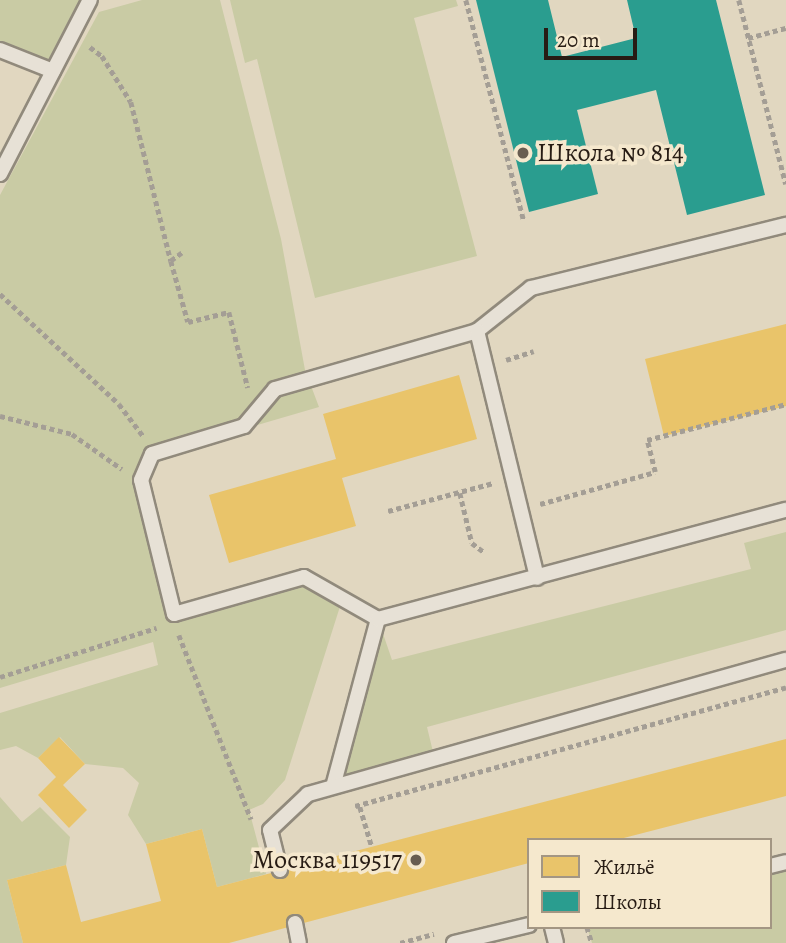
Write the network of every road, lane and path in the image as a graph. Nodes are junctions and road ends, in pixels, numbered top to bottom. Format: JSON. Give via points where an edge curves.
{"nodes":[{"id":1,"x":90,"y":0,"type":"edge"},
{"id":2,"x":466,"y":0,"type":"edge"},
{"id":3,"x":739,"y":0,"type":"edge"},
{"id":4,"x":786,"y":28,"type":"edge"},
{"id":5,"x":71,"y":35,"type":"junction"},
{"id":6,"x":748,"y":38,"type":"junction"},
{"id":7,"x":0,"y":50,"type":"edge"},
{"id":8,"x":53,"y":71,"type":"junction"},
{"id":9,"x":0,"y":174,"type":"edge"},
{"id":10,"x":786,"y":184,"type":"edge"},
{"id":11,"x":524,"y":221,"type":"dead end"},
{"id":12,"x":786,"y":225,"type":"edge"},
{"id":13,"x":182,"y":253,"type":"dead end"},
{"id":14,"x":171,"y":261,"type":"junction"},
{"id":15,"x":0,"y":294,"type":"edge"},
{"id":16,"x":477,"y":331,"type":"junction"},
{"id":17,"x":251,"y":396,"type":"dead end"},
{"id":18,"x":786,"y":404,"type":"edge"},
{"id":19,"x":0,"y":416,"type":"edge"},
{"id":20,"x":149,"y":446,"type":"dead end"},
{"id":21,"x":133,"y":476,"type":"dead end"},
{"id":22,"x":510,"y":477,"type":"junction"},
{"id":23,"x":460,"y":493,"type":"junction"},
{"id":24,"x":519,"y":510,"type":"junction"},
{"id":25,"x":786,"y":510,"type":"edge"},
{"id":26,"x":388,"y":511,"type":"dead end"},
{"id":27,"x":484,"y":552,"type":"dead end"},
{"id":28,"x":537,"y":578,"type":"junction"},
{"id":29,"x":175,"y":618,"type":"junction"},
{"id":30,"x":379,"y":619,"type":"junction"},
{"id":31,"x":786,"y":660,"type":"edge"},
{"id":32,"x":0,"y":677,"type":"edge"},
{"id":33,"x":786,"y":687,"type":"edge"},
{"id":34,"x":334,"y":783,"type":"junction"},
{"id":35,"x":350,"y":805,"type":"dead end"},
{"id":36,"x":360,"y":807,"type":"junction"},
{"id":37,"x":255,"y":831,"type":"dead end"},
{"id":38,"x":372,"y":846,"type":"dead end"},
{"id":39,"x":280,"y":870,"type":"dead end"},
{"id":40,"x":295,"y":923,"type":"dead end"},
{"id":41,"x":527,"y":925,"type":"edge"},
{"id":42,"x":299,"y":943,"type":"edge"},
{"id":43,"x":454,"y":943,"type":"edge"}],
"edges":[{"from":1,"to":5,"type":"lane"},
{"from":2,"to":11,"type":"path"},
{"from":3,"to":6,"type":"path"},
{"from":4,"to":6,"type":"path"},
{"from":5,"to":8,"type":"lane"},
{"from":5,"to":14,"type":"path","via":[[102,56],[131,102]]},
{"from":6,"to":10,"type":"path"},
{"from":7,"to":8,"type":"lane"},
{"from":8,"to":9,"type":"lane"},
{"from":12,"to":16,"type":"lane","via":[[531,288]]},
{"from":13,"to":14,"type":"path"},
{"from":14,"to":17,"type":"path","via":[[188,322],[229,312]]},
{"from":15,"to":20,"type":"path","via":[[119,404]]},
{"from":16,"to":22,"type":"lane"},
{"from":16,"to":29,"type":"lane","via":[[275,389],[243,426],[152,454],[141,480]]},
{"from":18,"to":24,"type":"path","via":[[647,440],[655,472]]},
{"from":19,"to":21,"type":"path","via":[[72,435]]},
{"from":22,"to":23,"type":"path"},
{"from":22,"to":24,"type":"lane"},
{"from":23,"to":26,"type":"path"},
{"from":23,"to":27,"type":"path","via":[[472,542]]},
{"from":24,"to":28,"type":"lane"},
{"from":25,"to":28,"type":"lane"},
{"from":28,"to":30,"type":"lane"},
{"from":29,"to":30,"type":"lane","via":[[304,577]]},
{"from":29,"to":32,"type":"path"},
{"from":29,"to":37,"type":"path","via":[[187,665],[221,737]]},
{"from":30,"to":34,"type":"lane"},
{"from":31,"to":34,"type":"lane"},
{"from":33,"to":36,"type":"path"},
{"from":34,"to":39,"type":"lane","via":[[308,794],[270,830]]},
{"from":35,"to":36,"type":"path"},
{"from":36,"to":38,"type":"path"},
{"from":40,"to":42,"type":"lane"},
{"from":41,"to":43,"type":"lane"}]}
